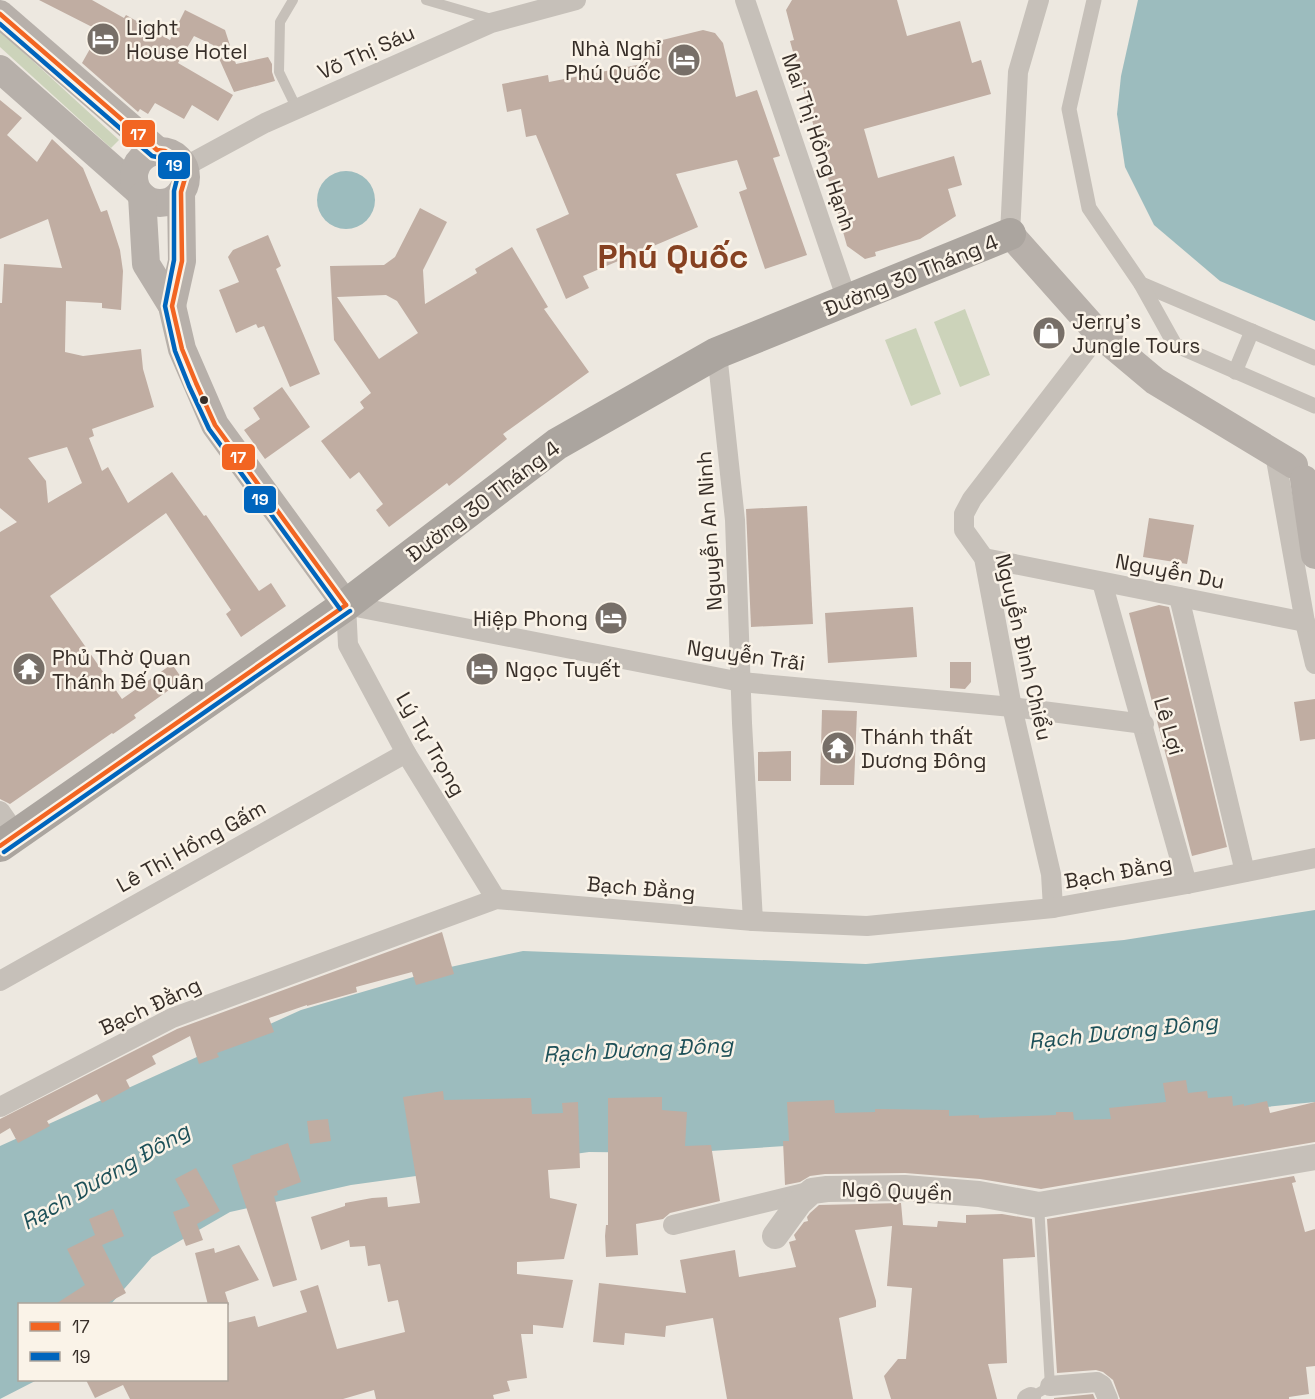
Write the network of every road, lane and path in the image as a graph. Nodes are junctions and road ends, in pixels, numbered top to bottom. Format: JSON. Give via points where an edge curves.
{"nodes":[{"id":1,"x":293,"y":0,"type":"edge"},
{"id":2,"x":426,"y":0,"type":"edge"},
{"id":3,"x":576,"y":0,"type":"edge"},
{"id":4,"x":745,"y":0,"type":"edge"},
{"id":5,"x":1039,"y":0,"type":"edge"},
{"id":6,"x":1094,"y":0,"type":"edge"},
{"id":7,"x":0,"y":14,"type":"edge"},
{"id":8,"x":499,"y":21,"type":"junction"},
{"id":9,"x":0,"y":69,"type":"edge"},
{"id":10,"x":297,"y":109,"type":"junction"},
{"id":11,"x":157,"y":150,"type":"junction"},
{"id":12,"x":183,"y":179,"type":"junction"},
{"id":13,"x":139,"y":193,"type":"junction"},
{"id":14,"x":1010,"y":234,"type":"junction"},
{"id":15,"x":1141,"y":284,"type":"junction"},
{"id":16,"x":847,"y":300,"type":"junction"},
{"id":17,"x":172,"y":306,"type":"junction"},
{"id":18,"x":1252,"y":331,"type":"junction"},
{"id":19,"x":1100,"y":334,"type":"junction"},
{"id":20,"x":717,"y":353,"type":"junction"},
{"id":21,"x":1315,"y":358,"type":"edge"},
{"id":22,"x":1235,"y":372,"type":"junction"},
{"id":23,"x":1315,"y":406,"type":"edge"},
{"id":24,"x":1300,"y":469,"type":"edge"},
{"id":25,"x":1313,"y":542,"type":"edge"},
{"id":26,"x":984,"y":558,"type":"junction"},
{"id":27,"x":1102,"y":582,"type":"junction"},
{"id":28,"x":1179,"y":597,"type":"junction"},
{"id":29,"x":346,"y":605,"type":"junction"},
{"id":30,"x":1305,"y":622,"type":"junction"},
{"id":31,"x":1315,"y":664,"type":"edge"},
{"id":32,"x":741,"y":682,"type":"junction"},
{"id":33,"x":1012,"y":707,"type":"junction"},
{"id":34,"x":1144,"y":724,"type":"junction"},
{"id":35,"x":406,"y":753,"type":"junction"},
{"id":36,"x":6,"y":830,"type":"edge"},
{"id":37,"x":1315,"y":858,"type":"edge"},
{"id":38,"x":1245,"y":872,"type":"junction"},
{"id":39,"x":1187,"y":884,"type":"junction"},
{"id":40,"x":496,"y":900,"type":"junction"},
{"id":41,"x":1053,"y":908,"type":"junction"},
{"id":42,"x":753,"y":921,"type":"junction"},
{"id":43,"x":0,"y":981,"type":"edge"},
{"id":44,"x":0,"y":1107,"type":"edge"},
{"id":45,"x":1315,"y":1157,"type":"edge"},
{"id":46,"x":812,"y":1191,"type":"junction"},
{"id":47,"x":1039,"y":1205,"type":"junction"},
{"id":48,"x":673,"y":1225,"type":"dead end"},
{"id":49,"x":776,"y":1236,"type":"dead end"},
{"id":50,"x":1050,"y":1386,"type":"junction"},
{"id":51,"x":1029,"y":1398,"type":"edge"},
{"id":52,"x":1108,"y":1399,"type":"edge"}],
"edges":[{"from":1,"to":10,"type":"lane","via":[[280,22],[279,72]]},
{"from":2,"to":8,"type":"lane"},
{"from":3,"to":8,"type":"street","name":"Võ Thị Sáu"},
{"from":4,"to":16,"type":"street","name":"Mai Thị Hồng Hạnh"},
{"from":5,"to":14,"type":"street","via":[[1018,72]]},
{"from":6,"to":15,"type":"street","via":[[1069,109],[1089,208]]},
{"from":7,"to":11,"type":"main road"},
{"from":8,"to":10,"type":"street","name":"Võ Thị Sáu"},
{"from":9,"to":13,"type":"main road"},
{"from":10,"to":12,"type":"street","name":"Võ Thị Sáu","via":[[265,123]]},
{"from":11,"to":12,"type":"main road","via":[[173,154]]},
{"from":11,"to":13,"type":"main road","via":[[136,164],[134,181]]},
{"from":12,"to":13,"type":"main road","via":[[174,198],[166,202],[149,201]]},
{"from":12,"to":17,"type":"main road","via":[[182,261]]},
{"from":13,"to":17,"type":"main road","via":[[146,264]]},
{"from":14,"to":16,"type":"main road","name":"Đường 30 Tháng 4"},
{"from":14,"to":19,"type":"main road"},
{"from":15,"to":18,"type":"street"},
{"from":15,"to":22,"type":"street","via":[[1175,345]]},
{"from":16,"to":20,"type":"main road","name":"Đường 30 Tháng 4"},
{"from":17,"to":29,"type":"main road","via":[[182,349],[214,425]]},
{"from":18,"to":21,"type":"street"},
{"from":18,"to":22,"type":"street"},
{"from":19,"to":24,"type":"main road","via":[[1155,381]]},
{"from":19,"to":26,"type":"street","name":"Nguyễn Đình Chiểu","via":[[964,514],[964,530]]},
{"from":20,"to":29,"type":"main road","name":"Đường 30 Tháng 4","via":[[557,444]]},
{"from":20,"to":32,"type":"street","name":"Nguyễn An Ninh","via":[[735,520]]},
{"from":22,"to":23,"type":"street"},
{"from":24,"to":25,"type":"main road"},
{"from":24,"to":30,"type":"street"},
{"from":26,"to":27,"type":"street","name":"Nguyễn Du"},
{"from":26,"to":33,"type":"street","name":"Nguyễn Đình Chiểu"},
{"from":27,"to":28,"type":"street","name":"Nguyễn Du"},
{"from":27,"to":34,"type":"street","name":"Lê Lợi"},
{"from":28,"to":30,"type":"street","name":"Nguyễn Du"},
{"from":28,"to":38,"type":"street","name":"Lê Lợi"},
{"from":29,"to":32,"type":"street","name":"Nguyễn Trãi"},
{"from":29,"to":35,"type":"street","name":"Lý Tự Trọng","via":[[348,645]]},
{"from":29,"to":36,"type":"main road","name":"Đường 30 Tháng 4"},
{"from":30,"to":31,"type":"street"},
{"from":32,"to":33,"type":"street","name":"Nguyễn Trãi"},
{"from":32,"to":42,"type":"street","name":"Nguyễn An Ninh"},
{"from":33,"to":34,"type":"street","name":"Nguyễn Trãi"},
{"from":33,"to":41,"type":"street","name":"Nguyễn Đình Chiểu","via":[[1051,874]]},
{"from":34,"to":39,"type":"street","name":"Lê Lợi"},
{"from":35,"to":40,"type":"street","name":"Lý Tự Trọng"},
{"from":35,"to":43,"type":"street","name":"Lê Thị Hồng Gấm"},
{"from":37,"to":38,"type":"street","name":"Bạch Đằng"},
{"from":38,"to":39,"type":"street","name":"Bạch Đằng"},
{"from":39,"to":41,"type":"street","name":"Bạch Đằng"},
{"from":40,"to":42,"type":"street","name":"Bạch Đằng"},
{"from":40,"to":44,"type":"street","name":"Bạch Đằng","via":[[172,1018]]},
{"from":41,"to":42,"type":"street","name":"Bạch Đằng","via":[[867,926]]},
{"from":45,"to":47,"type":"street","name":"Ngô Quyền"},
{"from":46,"to":47,"type":"street","name":"Ngô Quyền","via":[[905,1188],[978,1194]]},
{"from":46,"to":48,"type":"street"},
{"from":46,"to":49,"type":"street","name":"Ngô Quyền"},
{"from":47,"to":50,"type":"lane"},
{"from":50,"to":51,"type":"lane"},
{"from":50,"to":52,"type":"street","via":[[1097,1382]]}]}
